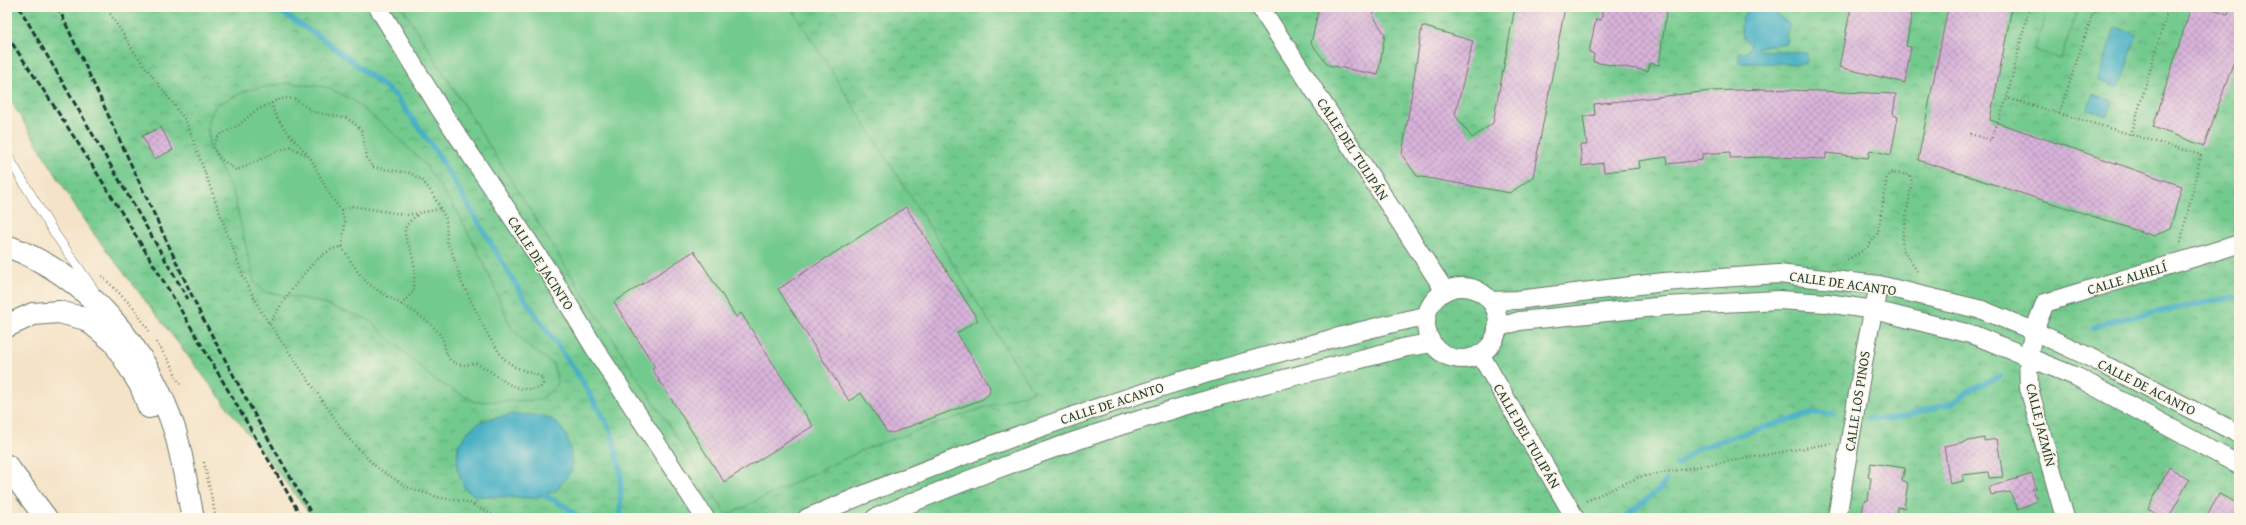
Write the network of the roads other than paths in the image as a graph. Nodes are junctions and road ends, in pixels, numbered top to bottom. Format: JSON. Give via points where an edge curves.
{"nodes":[{"id":1,"x":378,"y":7,"type":"edge"},
{"id":2,"x":1260,"y":7,"type":"edge"},
{"id":3,"x":7,"y":155,"type":"edge"},
{"id":4,"x":2239,"y":244,"type":"edge"},
{"id":5,"x":7,"y":246,"type":"edge"},
{"id":6,"x":1879,"y":285,"type":"junction"},
{"id":7,"x":1445,"y":291,"type":"junction"},
{"id":8,"x":1490,"y":301,"type":"junction"},
{"id":9,"x":1874,"y":310,"type":"junction"},
{"id":10,"x":1426,"y":316,"type":"junction"},
{"id":11,"x":114,"y":319,"type":"junction"},
{"id":12,"x":7,"y":326,"type":"edge"},
{"id":13,"x":1497,"y":328,"type":"junction"},
{"id":14,"x":2034,"y":331,"type":"junction"},
{"id":15,"x":1432,"y":343,"type":"junction"},
{"id":16,"x":1480,"y":354,"type":"junction"},
{"id":17,"x":2028,"y":357,"type":"junction"},
{"id":18,"x":2239,"y":434,"type":"edge"},
{"id":19,"x":2239,"y":465,"type":"edge"},
{"id":20,"x":7,"y":466,"type":"edge"},
{"id":21,"x":1572,"y":513,"type":"edge"},
{"id":22,"x":46,"y":518,"type":"edge"},
{"id":23,"x":178,"y":518,"type":"edge"},
{"id":24,"x":193,"y":518,"type":"edge"},
{"id":25,"x":705,"y":518,"type":"edge"},
{"id":26,"x":807,"y":518,"type":"edge"},
{"id":27,"x":874,"y":518,"type":"edge"},
{"id":28,"x":1837,"y":518,"type":"edge"},
{"id":29,"x":2065,"y":518,"type":"edge"}],
"edges":[{"from":1,"to":25,"type":"street","name":"CALLE DE JACINTO","via":[[440,109],[552,278]]},
{"from":2,"to":7,"type":"street","name":"CALLE DEL TULIPÁN"},
{"from":3,"to":11,"type":"lane","via":[[53,231]]},
{"from":4,"to":14,"type":"street","name":"CALLE ALHELÍ","via":[[2045,303]]},
{"from":5,"to":11,"type":"main road","via":[[63,274]]},
{"from":6,"to":8,"type":"street","name":"CALLE DE ACANTO","via":[[1778,274],[1664,282]]},
{"from":6,"to":9,"type":"street","name":"CALLE LOS PINOS"},
{"from":6,"to":14,"type":"street","name":"CALLE DE ACANTO","via":[[1982,310]]},
{"from":7,"to":8,"type":"street","via":[[1465,287],[1474,289]]},
{"from":7,"to":10,"type":"street","via":[[1430,306]]},
{"from":8,"to":13,"type":"street","via":[[1498,318]]},
{"from":9,"to":13,"type":"street","name":"CALLE DE ACANTO","via":[[1827,303],[1771,300],[1666,306],[1520,321]]},
{"from":9,"to":17,"type":"street","name":"CALLE DE ACANTO","via":[[1974,334]]},
{"from":9,"to":28,"type":"street","name":"CALLE LOS PINOS"},
{"from":10,"to":15,"type":"street","via":[[1428,335]]},
{"from":10,"to":26,"type":"street","name":"CALLE DE ACANTO","via":[[1243,362],[1078,413],[916,472]]},
{"from":11,"to":24,"type":"main road","via":[[150,370],[175,432]]},
{"from":12,"to":23,"type":"main road","via":[[33,314],[59,312],[86,319],[114,342],[141,386],[162,437]]},
{"from":13,"to":16,"type":"street","via":[[1488,347]]},
{"from":14,"to":17,"type":"street","name":"CALLE JAZMÍN"},
{"from":14,"to":18,"type":"street","name":"CALLE DE ACANTO"},
{"from":15,"to":16,"type":"street","via":[[1439,351],[1454,357],[1470,358]]},
{"from":15,"to":27,"type":"street","name":"CALLE DE ACANTO","via":[[1248,388],[1087,437]]},
{"from":16,"to":21,"type":"street","name":"CALLE DEL TULIPÁN"},
{"from":17,"to":19,"type":"street","name":"CALLE DE ACANTO","via":[[2077,377]]},
{"from":17,"to":29,"type":"street","name":"CALLE JAZMÍN","via":[[2029,388]]},
{"from":20,"to":22,"type":"main road"}]}
